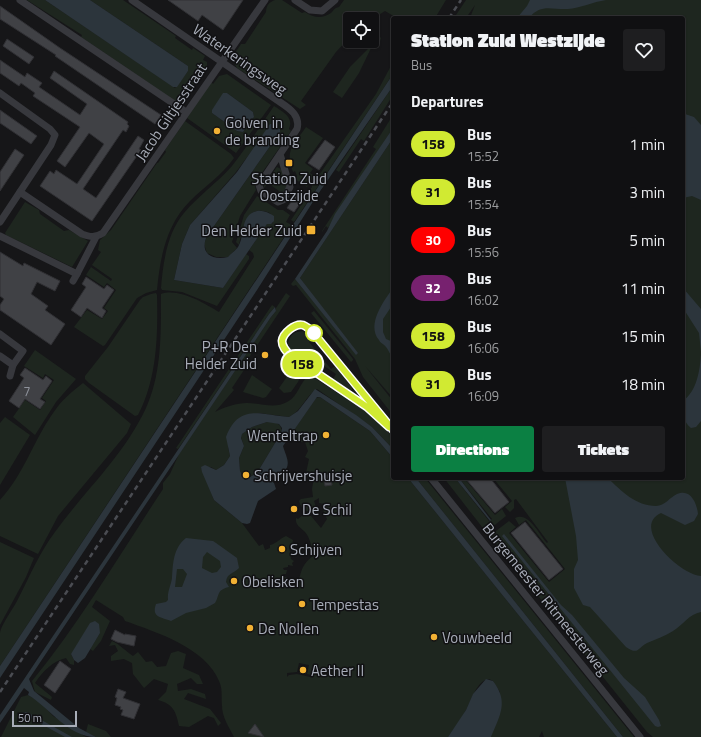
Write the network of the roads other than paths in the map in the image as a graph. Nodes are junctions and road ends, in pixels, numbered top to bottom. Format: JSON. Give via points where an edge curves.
{"nodes":[{"id":1,"x":20,"y":0,"type":"edge"},
{"id":2,"x":132,"y":0,"type":"edge"},
{"id":3,"x":265,"y":0,"type":"edge"},
{"id":4,"x":295,"y":0,"type":"edge"},
{"id":5,"x":335,"y":0,"type":"edge"},
{"id":6,"x":221,"y":62,"type":"junction"},
{"id":7,"x":0,"y":93,"type":"edge"},
{"id":8,"x":186,"y":112,"type":"junction"},
{"id":9,"x":280,"y":154,"type":"junction"},
{"id":10,"x":20,"y":192,"type":"junction"},
{"id":11,"x":0,"y":222,"type":"edge"},
{"id":12,"x":0,"y":236,"type":"edge"},
{"id":13,"x":96,"y":237,"type":"junction"},
{"id":14,"x":77,"y":274,"type":"junction"},
{"id":15,"x":73,"y":281,"type":"dead end"},
{"id":16,"x":0,"y":334,"type":"edge"},
{"id":17,"x":0,"y":356,"type":"edge"},
{"id":18,"x":13,"y":365,"type":"junction"},
{"id":19,"x":10,"y":376,"type":"dead end"},
{"id":20,"x":391,"y":429,"type":"edge"},
{"id":21,"x":391,"y":429,"type":"edge"},
{"id":22,"x":434,"y":480,"type":"edge"},
{"id":23,"x":640,"y":737,"type":"edge"}],
"edges":[{"from":1,"to":8,"type":"street"},
{"from":2,"to":6,"type":"street","name":"Waterkeringsweg"},
{"from":3,"to":6,"type":"street","name":"Jacob Giltjesstraat"},
{"from":4,"to":5,"type":"street","via":[[310,10],[322,12]]},
{"from":6,"to":8,"type":"street","name":"Jacob Giltjesstraat"},
{"from":6,"to":9,"type":"street","name":"Waterkeringsweg","via":[[295,115],[297,129]]},
{"from":7,"to":10,"type":"street","via":[[55,135]]},
{"from":8,"to":13,"type":"street","name":"Jacob Giltjesstraat","via":[[108,227]]},
{"from":9,"to":9,"type":"street","name":"Waterkeringsweg","via":[[259,185],[261,191],[278,202],[284,198],[290,187]]},
{"from":10,"to":11,"type":"street"},
{"from":10,"to":13,"type":"street","via":[[82,234]]},
{"from":12,"to":14,"type":"street"},
{"from":13,"to":14,"type":"street","name":"Jacob Giltjesstraat"},
{"from":14,"to":15,"type":"street","name":"Jacob Giltjesstraat"},
{"from":16,"to":18,"type":"street","via":[[23,350]]},
{"from":17,"to":18,"type":"street"},
{"from":18,"to":19,"type":"street"},
{"from":20,"to":21,"type":"street","via":[[311,330],[298,325],[286,333],[282,341],[290,355],[367,407]]},
{"from":22,"to":23,"type":"street","name":"Burgemeester Ritmeesterweg"}]}
